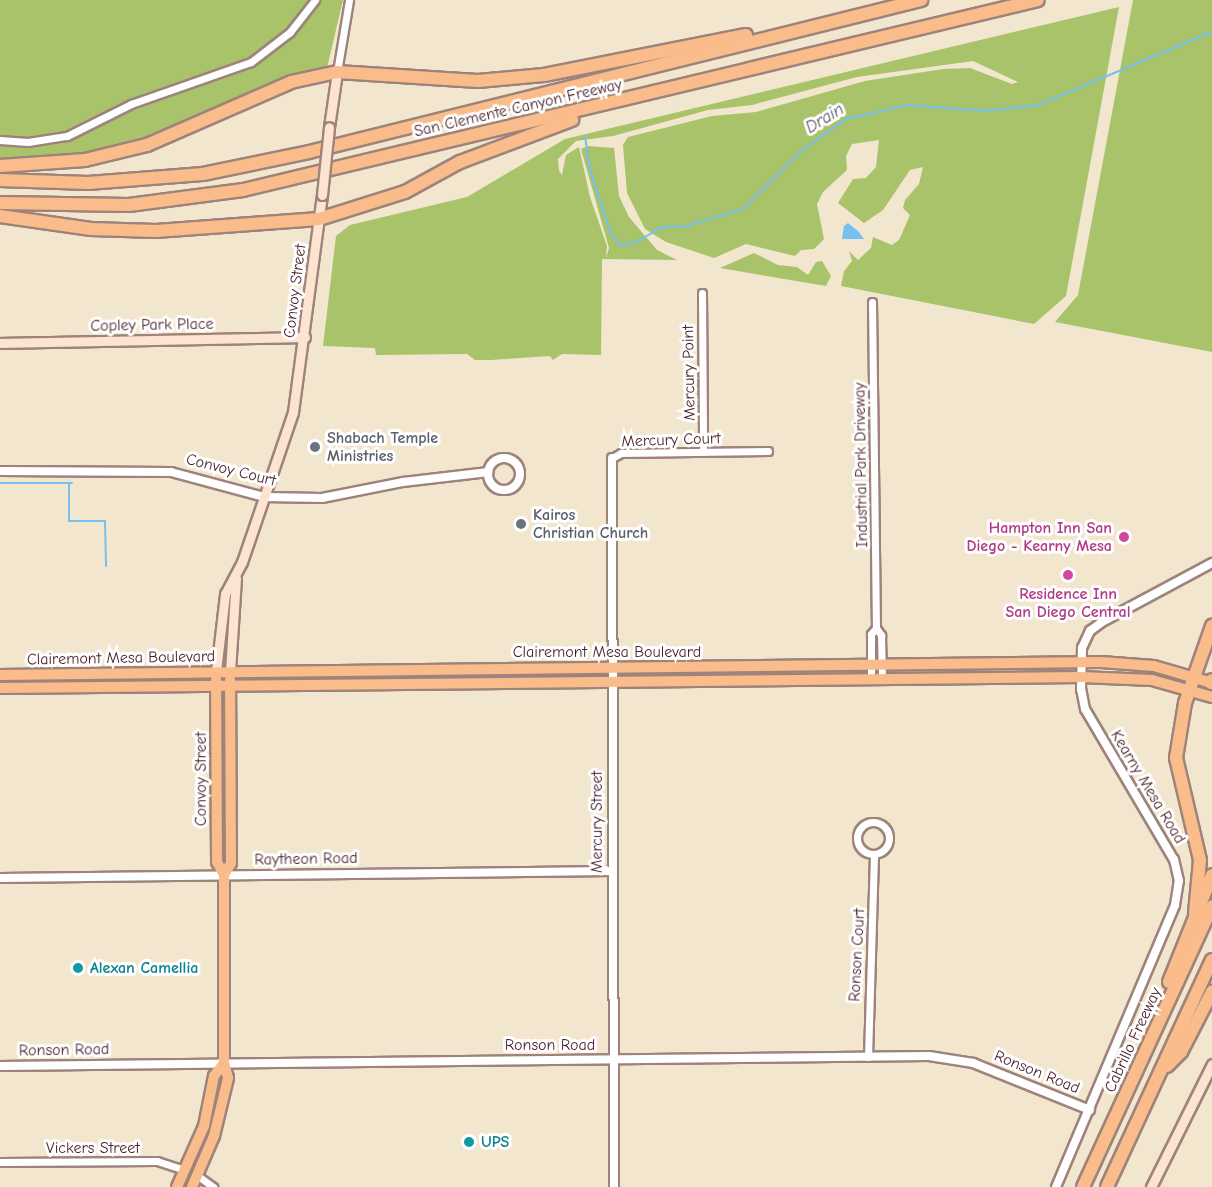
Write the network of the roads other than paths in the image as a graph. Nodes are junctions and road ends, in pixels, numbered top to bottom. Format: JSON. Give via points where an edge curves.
{"nodes":[{"id":1,"x":315,"y":0,"type":"edge"},
{"id":2,"x":349,"y":0,"type":"edge"},
{"id":3,"x":921,"y":0,"type":"edge"},
{"id":4,"x":1038,"y":0,"type":"edge"},
{"id":5,"x":848,"y":18,"type":"junction"},
{"id":6,"x":337,"y":72,"type":"junction"},
{"id":7,"x":612,"y":103,"type":"junction"},
{"id":8,"x":0,"y":140,"type":"edge"},
{"id":9,"x":0,"y":166,"type":"edge"},
{"id":10,"x":0,"y":180,"type":"edge"},
{"id":11,"x":0,"y":203,"type":"edge"},
{"id":12,"x":0,"y":216,"type":"edge"},
{"id":13,"x":319,"y":219,"type":"junction"},
{"id":14,"x":702,"y":293,"type":"dead end"},
{"id":15,"x":872,"y":302,"type":"dead end"},
{"id":16,"x":305,"y":337,"type":"junction"},
{"id":17,"x":0,"y":343,"type":"edge"},
{"id":18,"x":768,"y":451,"type":"dead end"},
{"id":19,"x":703,"y":452,"type":"junction"},
{"id":20,"x":612,"y":458,"type":"joint"},
{"id":21,"x":0,"y":471,"type":"edge"},
{"id":22,"x":488,"y":472,"type":"dead end"},
{"id":23,"x":264,"y":496,"type":"junction"},
{"id":24,"x":1212,"y":563,"type":"edge"},
{"id":25,"x":236,"y":578,"type":"junction"},
{"id":26,"x":1212,"y":626,"type":"edge"},
{"id":27,"x":1080,"y":662,"type":"junction"},
{"id":28,"x":876,"y":666,"type":"junction"},
{"id":29,"x":611,"y":667,"type":"junction"},
{"id":30,"x":216,"y":671,"type":"junction"},
{"id":31,"x":230,"y":671,"type":"junction"},
{"id":32,"x":0,"y":675,"type":"edge"},
{"id":33,"x":1081,"y":677,"type":"junction"},
{"id":34,"x":1192,"y":677,"type":"junction"},
{"id":35,"x":876,"y":680,"type":"junction"},
{"id":36,"x":1212,"y":682,"type":"edge"},
{"id":37,"x":611,"y":683,"type":"junction"},
{"id":38,"x":216,"y":686,"type":"junction"},
{"id":39,"x":230,"y":686,"type":"junction"},
{"id":40,"x":0,"y":688,"type":"edge"},
{"id":41,"x":1189,"y":690,"type":"junction"},
{"id":42,"x":1212,"y":697,"type":"edge"},
{"id":43,"x":874,"y":854,"type":"junction"},
{"id":44,"x":612,"y":871,"type":"junction"},
{"id":45,"x":224,"y":875,"type":"junction"},
{"id":46,"x":1212,"y":876,"type":"edge"},
{"id":47,"x":0,"y":878,"type":"edge"},
{"id":48,"x":1212,"y":906,"type":"edge"},
{"id":49,"x":1195,"y":912,"type":"junction"},
{"id":50,"x":1212,"y":960,"type":"edge"},
{"id":51,"x":1212,"y":992,"type":"edge"},
{"id":52,"x":868,"y":1057,"type":"junction"},
{"id":53,"x":615,"y":1059,"type":"junction"},
{"id":54,"x":224,"y":1063,"type":"junction"},
{"id":55,"x":0,"y":1065,"type":"edge"},
{"id":56,"x":1212,"y":1066,"type":"edge"},
{"id":57,"x":1162,"y":1071,"type":"junction"},
{"id":58,"x":1136,"y":1074,"type":"junction"},
{"id":59,"x":1090,"y":1110,"type":"junction"},
{"id":60,"x":204,"y":1126,"type":"junction"},
{"id":61,"x":0,"y":1162,"type":"edge"},
{"id":62,"x":185,"y":1170,"type":"junction"},
{"id":63,"x":198,"y":1176,"type":"junction"},
{"id":64,"x":177,"y":1187,"type":"edge"},
{"id":65,"x":187,"y":1187,"type":"edge"},
{"id":66,"x":192,"y":1187,"type":"edge"},
{"id":67,"x":213,"y":1187,"type":"edge"},
{"id":68,"x":614,"y":1187,"type":"edge"},
{"id":69,"x":1056,"y":1187,"type":"edge"},
{"id":70,"x":1083,"y":1187,"type":"edge"},
{"id":71,"x":1107,"y":1187,"type":"edge"},
{"id":72,"x":1151,"y":1187,"type":"edge"}],
"edges":[{"from":1,"to":8,"type":"street","via":[[290,32],[251,62],[131,104],[67,136],[28,142]]},
{"from":2,"to":6,"type":"street","name":"Convoy Street"},
{"from":3,"to":5,"type":"highway","name":"San Clemente Canyon Freeway"},
{"from":4,"to":7,"type":"highway","name":"San Clemente Canyon Freeway"},
{"from":5,"to":6,"type":"highway","via":[[543,75],[478,81]]},
{"from":5,"to":10,"type":"highway","name":"San Clemente Canyon Freeway","via":[[309,152],[203,174],[88,183]]},
{"from":6,"to":9,"type":"highway","via":[[291,82],[147,145],[85,160]]},
{"from":6,"to":13,"type":"main road","name":"Convoy Street","bridge":true},
{"from":7,"to":11,"type":"highway","name":"San Clemente Canyon Freeway","via":[[243,190],[129,205]]},
{"from":7,"to":13,"type":"highway","via":[[470,158],[405,192]]},
{"from":12,"to":13,"type":"highway","via":[[91,229],[156,231]]},
{"from":13,"to":16,"type":"main road","name":"Convoy Street"},
{"from":14,"to":19,"type":"street","name":"Mercury Point"},
{"from":15,"to":28,"type":"street","name":"Industrial Park Driveway","via":[[876,628],[871,634]]},
{"from":16,"to":17,"type":"main road","name":"Copley Park Place"},
{"from":16,"to":23,"type":"main road","name":"Convoy Street","via":[[293,412]]},
{"from":18,"to":19,"type":"street","name":"Mercury Court"},
{"from":19,"to":20,"type":"street","name":"Mercury Court","via":[[621,453]]},
{"from":20,"to":29,"type":"street","name":"Mercury Street"},
{"from":21,"to":23,"type":"street","name":"Convoy Court","via":[[171,471]]},
{"from":22,"to":23,"type":"street","name":"Convoy Court","via":[[403,482],[340,497]]},
{"from":23,"to":25,"type":"main road","name":"Convoy Street"},
{"from":24,"to":27,"type":"street","name":"Kearny Mesa Road","via":[[1090,631]]},
{"from":25,"to":30,"type":"main road","name":"Convoy Street","via":[[225,594]]},
{"from":25,"to":31,"type":"main road","name":"Convoy Street"},
{"from":26,"to":34,"type":"highway"},
{"from":27,"to":28,"type":"main road","name":"Clairemont Mesa Boulevard"},
{"from":27,"to":33,"type":"street","name":"Kearny Mesa Road"},
{"from":27,"to":34,"type":"main road","name":"Clairemont Mesa Boulevard","via":[[1139,664]]},
{"from":28,"to":29,"type":"main road","name":"Clairemont Mesa Boulevard"},
{"from":28,"to":35,"type":"street","name":"Industrial Park Driveway"},
{"from":28,"to":35,"type":"street","name":"Industrial Park Driveway"},
{"from":29,"to":31,"type":"main road","name":"Clairemont Mesa Boulevard"},
{"from":29,"to":37,"type":"street","name":"Mercury Street"},
{"from":30,"to":31,"type":"main road","name":"Clairemont Mesa Boulevard"},
{"from":30,"to":32,"type":"main road","name":"Clairemont Mesa Boulevard"},
{"from":30,"to":38,"type":"main road","name":"Convoy Street"},
{"from":31,"to":39,"type":"main road","name":"Convoy Street"},
{"from":33,"to":35,"type":"main road","name":"Clairemont Mesa Boulevard"},
{"from":33,"to":41,"type":"main road","name":"Clairemont Mesa Boulevard","via":[[1152,680]]},
{"from":33,"to":59,"type":"street","name":"Kearny Mesa Road","via":[[1084,709],[1174,860],[1179,881],[1175,905]]},
{"from":34,"to":36,"type":"main road","name":"Clairemont Mesa Boulevard"},
{"from":34,"to":41,"type":"highway"},
{"from":35,"to":37,"type":"main road","name":"Clairemont Mesa Boulevard"},
{"from":37,"to":39,"type":"main road","name":"Clairemont Mesa Boulevard"},
{"from":37,"to":44,"type":"street","name":"Mercury Street"},
{"from":38,"to":39,"type":"main road","name":"Clairemont Mesa Boulevard"},
{"from":38,"to":40,"type":"main road","name":"Clairemont Mesa Boulevard"},
{"from":38,"to":45,"type":"main road","name":"Convoy Street","via":[[217,862]]},
{"from":39,"to":45,"type":"main road","name":"Convoy Street","via":[[231,863]]},
{"from":41,"to":42,"type":"main road","name":"Clairemont Mesa Boulevard"},
{"from":41,"to":49,"type":"highway","via":[[1176,758],[1200,860]]},
{"from":43,"to":43,"type":"street","name":"Ronson Court","via":[[884,850],[889,839],[886,828],[873,822],[862,826],[857,836],[860,847]]},
{"from":43,"to":52,"type":"street","name":"Ronson Court"},
{"from":44,"to":45,"type":"street","name":"Raytheon Road"},
{"from":44,"to":53,"type":"street","name":"Mercury Street"},
{"from":45,"to":47,"type":"street","name":"Raytheon Road"},
{"from":45,"to":54,"type":"main road","name":"Convoy Street"},
{"from":46,"to":49,"type":"highway"},
{"from":48,"to":58,"type":"highway","name":"Cabrillo Freeway"},
{"from":49,"to":58,"type":"highway"},
{"from":50,"to":57,"type":"highway"},
{"from":51,"to":57,"type":"highway","via":[[1181,1052]]},
{"from":52,"to":53,"type":"street","name":"Ronson Road"},
{"from":52,"to":59,"type":"street","name":"Ronson Road","via":[[961,1060]]},
{"from":53,"to":54,"type":"street","name":"Ronson Road"},
{"from":53,"to":68,"type":"street","name":"Mercury Street"},
{"from":54,"to":55,"type":"street","name":"Ronson Road"},
{"from":54,"to":60,"type":"main road","name":"Convoy Street","via":[[214,1076]]},
{"from":54,"to":63,"type":"main road","name":"Convoy Street","via":[[228,1078],[225,1096]]},
{"from":56,"to":72,"type":"main road"},
{"from":57,"to":71,"type":"highway"},
{"from":58,"to":70,"type":"highway","name":"Cabrillo Freeway"},
{"from":59,"to":69,"type":"street","name":"Kearny Mesa Road"},
{"from":60,"to":62,"type":"main road","name":"Convoy Street"},
{"from":60,"to":63,"type":"main road","via":[[196,1166]]},
{"from":61,"to":62,"type":"street","name":"Vickers Street","via":[[157,1161]]},
{"from":62,"to":64,"type":"main road","name":"Convoy Street"},
{"from":62,"to":65,"type":"main road"},
{"from":63,"to":66,"type":"main road","name":"Convoy Street"},
{"from":63,"to":67,"type":"street"}]}
